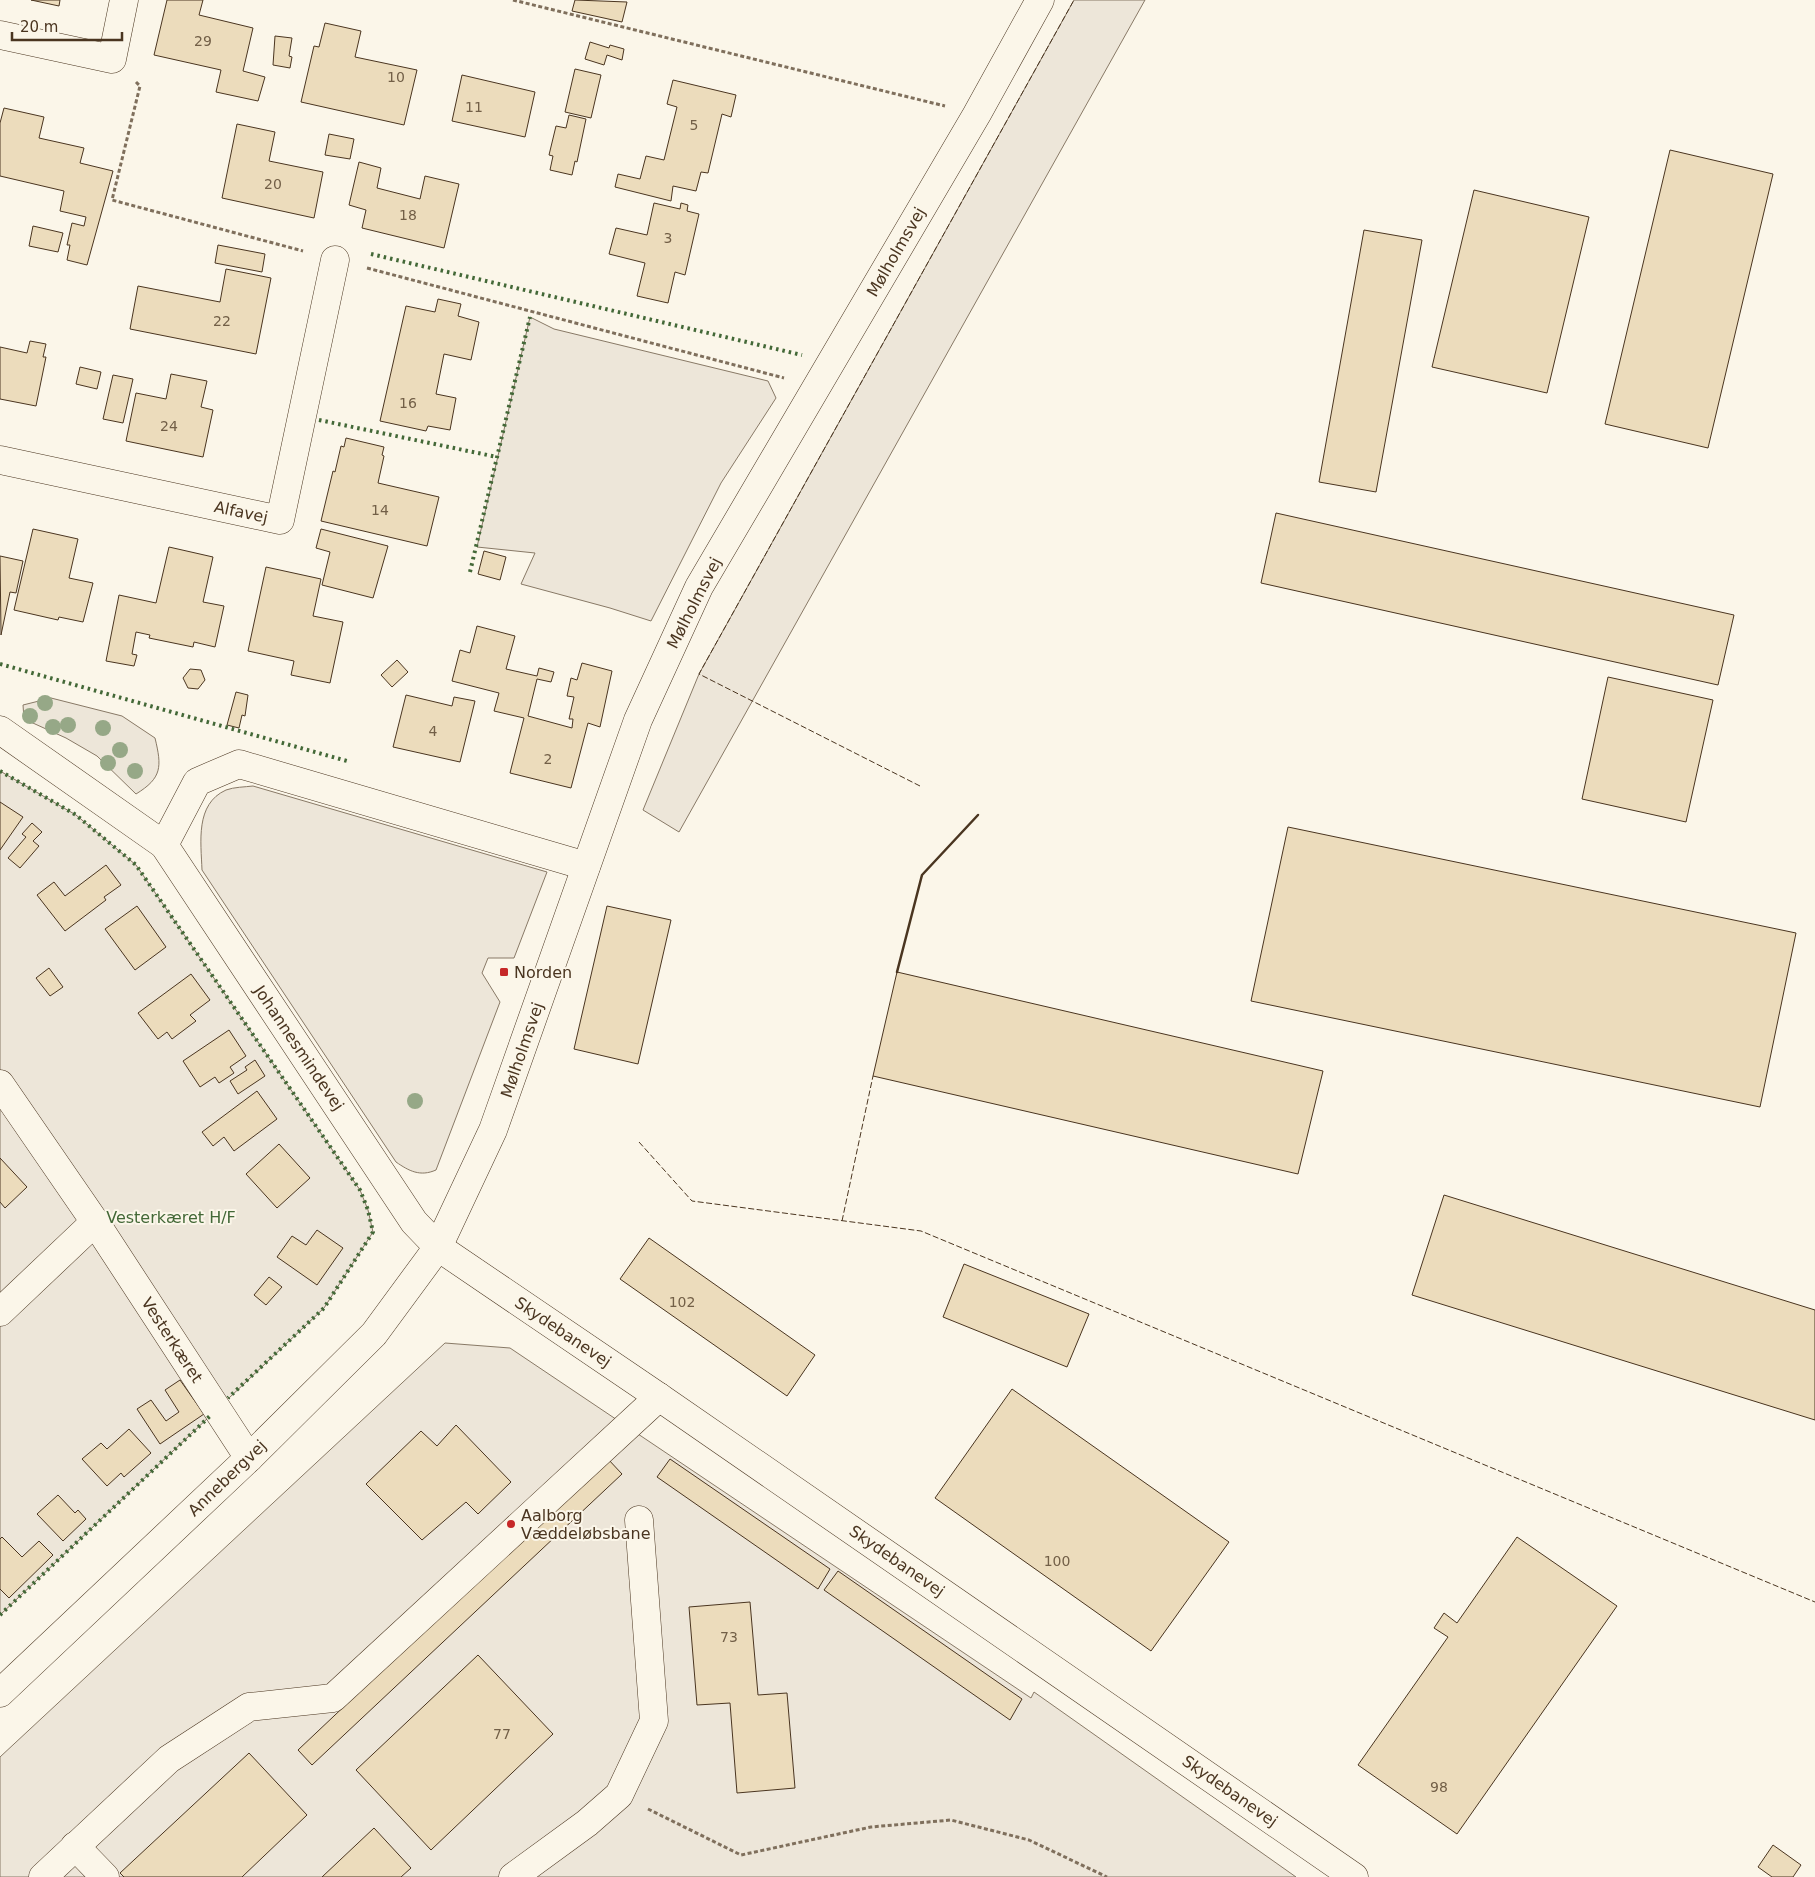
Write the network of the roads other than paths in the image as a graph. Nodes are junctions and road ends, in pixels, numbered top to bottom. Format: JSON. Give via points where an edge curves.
{"nodes":[{"id":1,"x":124,"y":0,"type":"edge"},
{"id":2,"x":1040,"y":0,"type":"edge"},
{"id":3,"x":0,"y":35,"type":"edge"},
{"id":4,"x":335,"y":260,"type":"road end"},
{"id":5,"x":0,"y":460,"type":"edge"},
{"id":6,"x":0,"y":730,"type":"edge"},
{"id":7,"x":164,"y":845,"type":"junction"},
{"id":8,"x":586,"y":866,"type":"junction"},
{"id":9,"x":0,"y":1084,"type":"edge"},
{"id":10,"x":95,"y":1222,"type":"junction"},
{"id":11,"x":438,"y":1247,"type":"junction"},
{"id":12,"x":0,"y":1312,"type":"edge"},
{"id":13,"x":659,"y":1397,"type":"junction"},
{"id":14,"x":249,"y":1458,"type":"junction"},
{"id":15,"x":639,"y":1520,"type":"dead end"},
{"id":16,"x":0,"y":1692,"type":"edge"},
{"id":17,"x":75,"y":1846,"type":"junction"},
{"id":18,"x":43,"y":1877,"type":"edge"},
{"id":19,"x":105,"y":1877,"type":"edge"},
{"id":20,"x":513,"y":1877,"type":"edge"},
{"id":21,"x":1354,"y":1877,"type":"edge"}],
"edges":[{"from":1,"to":3,"type":"street","via":[[112,59]]},
{"from":2,"to":8,"type":"street","name":"Mølholmsvej","via":[[977,114],[699,587],[638,720]]},
{"from":4,"to":5,"type":"street","name":"Alfavej","via":[[280,520]]},
{"from":6,"to":7,"type":"street","name":"Johannesmindevej"},
{"from":7,"to":8,"type":"street","via":[[196,782],[239,764]]},
{"from":7,"to":11,"type":"street","name":"Johannesmindevej","via":[[414,1222]]},
{"from":8,"to":11,"type":"street","name":"Mølholmsvej","via":[[494,1130]]},
{"from":9,"to":10,"type":"street","name":"Vesterkæret"},
{"from":10,"to":12,"type":"street"},
{"from":10,"to":14,"type":"street","name":"Vesterkæret"},
{"from":11,"to":13,"type":"street","name":"Skydebanevej"},
{"from":11,"to":14,"type":"street","name":"Annebergvej","via":[[374,1334]]},
{"from":13,"to":17,"type":"street","via":[[333,1698],[249,1707],[169,1759]]},
{"from":13,"to":21,"type":"street","name":"Skydebanevej"},
{"from":14,"to":16,"type":"street","name":"Annebergvej"},
{"from":15,"to":20,"type":"street","via":[[654,1721],[619,1795],[587,1823]]},
{"from":17,"to":18,"type":"street"},
{"from":17,"to":19,"type":"street"}]}
